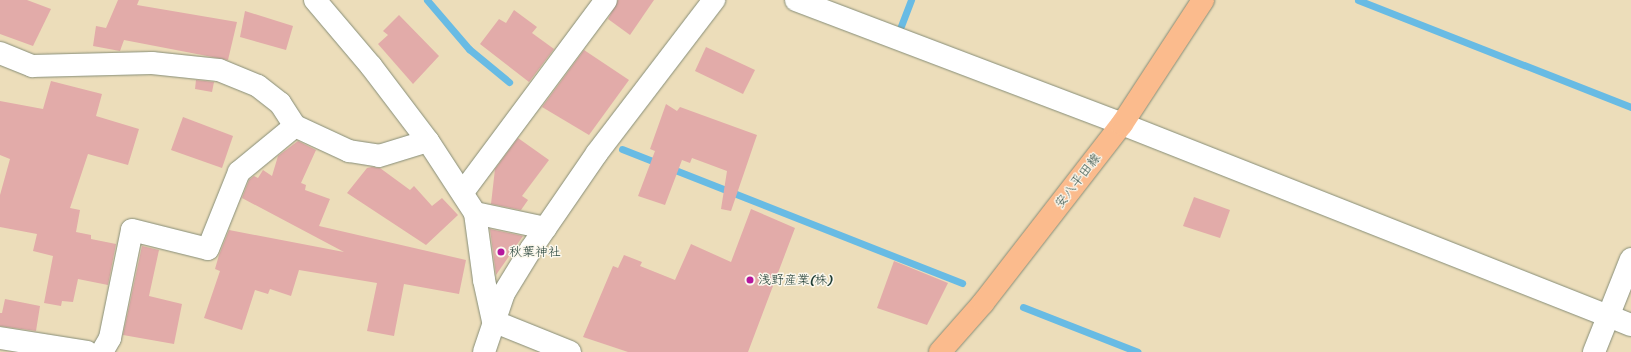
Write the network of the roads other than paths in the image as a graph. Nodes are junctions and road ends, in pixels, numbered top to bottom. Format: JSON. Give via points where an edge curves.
{"nodes":[{"id":1,"x":316,"y":0,"type":"edge"},
{"id":2,"x":606,"y":0,"type":"edge"},
{"id":3,"x":714,"y":0,"type":"edge"},
{"id":4,"x":796,"y":0,"type":"edge"},
{"id":5,"x":1203,"y":0,"type":"edge"},
{"id":6,"x":0,"y":53,"type":"edge"},
{"id":7,"x":1122,"y":124,"type":"junction"},
{"id":8,"x":295,"y":126,"type":"junction"},
{"id":9,"x":428,"y":141,"type":"junction"},
{"id":10,"x":463,"y":192,"type":"junction"},
{"id":11,"x":475,"y":213,"type":"junction"},
{"id":12,"x":545,"y":228,"type":"junction"},
{"id":13,"x":1631,"y":259,"type":"edge"},
{"id":14,"x":1608,"y":316,"type":"junction"},
{"id":15,"x":493,"y":321,"type":"junction"},
{"id":16,"x":1631,"y":325,"type":"edge"},
{"id":17,"x":0,"y":338,"type":"edge"},
{"id":18,"x":87,"y":352,"type":"edge"},
{"id":19,"x":102,"y":352,"type":"edge"},
{"id":20,"x":484,"y":352,"type":"edge"},
{"id":21,"x":570,"y":352,"type":"edge"},
{"id":22,"x":940,"y":352,"type":"edge"},
{"id":23,"x":1594,"y":352,"type":"edge"}],
"edges":[{"from":1,"to":9,"type":"street","via":[[372,66]]},
{"from":2,"to":10,"type":"street"},
{"from":3,"to":12,"type":"street","via":[[597,153]]},
{"from":4,"to":7,"type":"street"},
{"from":5,"to":7,"type":"main road","name":"安八平田線"},
{"from":6,"to":8,"type":"street","via":[[32,66],[152,63],[219,70],[258,86],[280,103]]},
{"from":7,"to":14,"type":"street"},
{"from":7,"to":22,"type":"main road","name":"安八平田線","via":[[983,303]]},
{"from":8,"to":9,"type":"street","via":[[349,151],[379,156]]},
{"from":8,"to":19,"type":"street","via":[[239,172],[208,249],[132,230],[110,338]]},
{"from":9,"to":10,"type":"street"},
{"from":10,"to":11,"type":"street"},
{"from":11,"to":12,"type":"street"},
{"from":11,"to":15,"type":"street","via":[[484,280]]},
{"from":12,"to":15,"type":"street","via":[[504,293]]},
{"from":13,"to":14,"type":"street"},
{"from":14,"to":16,"type":"street"},
{"from":14,"to":23,"type":"street"},
{"from":15,"to":20,"type":"street"},
{"from":15,"to":21,"type":"street"},
{"from":17,"to":18,"type":"street"}]}
